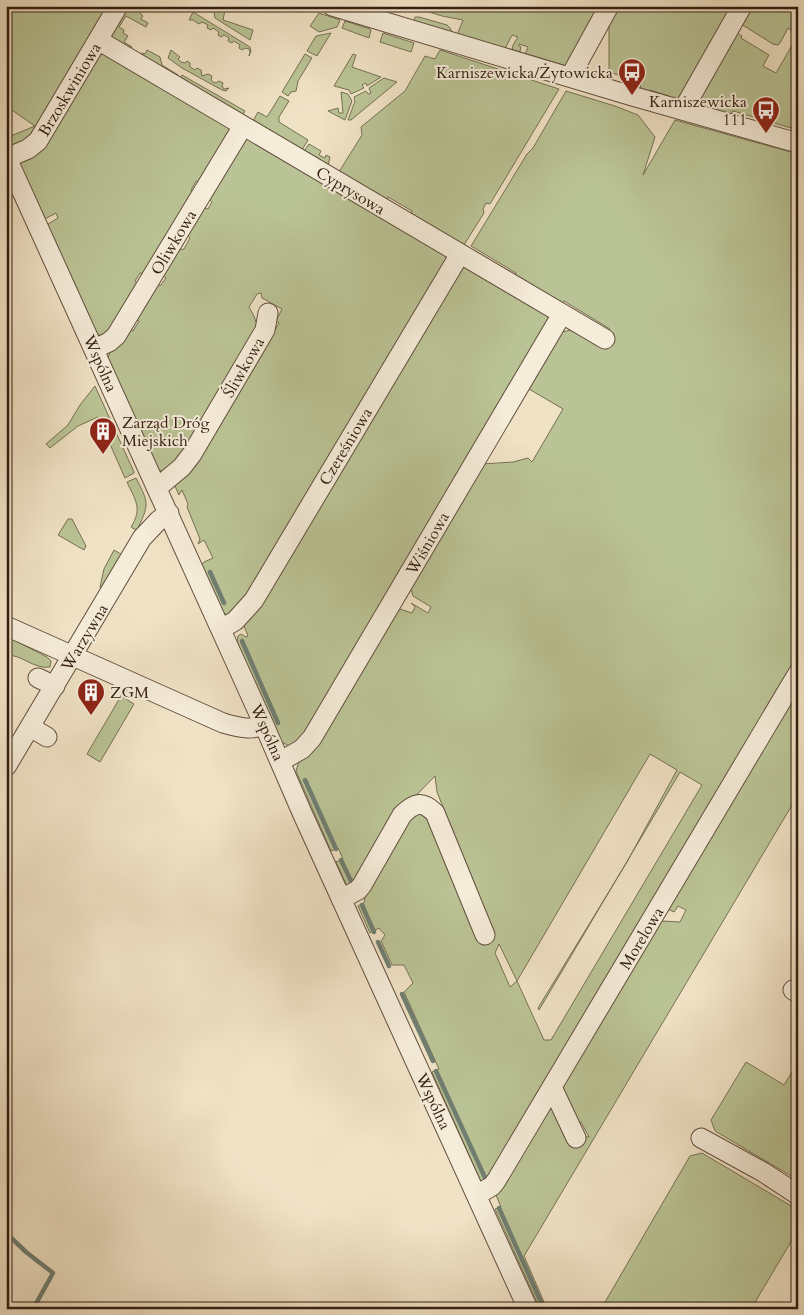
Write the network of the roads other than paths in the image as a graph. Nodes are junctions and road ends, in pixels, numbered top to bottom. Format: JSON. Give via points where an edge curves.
{"nodes":[{"id":1,"x":118,"y":6,"type":"edge"},
{"id":2,"x":332,"y":6,"type":"edge"},
{"id":3,"x":609,"y":6,"type":"edge"},
{"id":4,"x":742,"y":6,"type":"edge"},
{"id":5,"x":383,"y":14,"type":"edge"},
{"id":6,"x":98,"y":40,"type":"junction"},
{"id":7,"x":570,"y":77,"type":"junction"},
{"id":8,"x":683,"y":110,"type":"junction"},
{"id":9,"x":243,"y":126,"type":"junction"},
{"id":10,"x":798,"y":143,"type":"edge"},
{"id":11,"x":7,"y":157,"type":"edge"},
{"id":12,"x":460,"y":254,"type":"junction"},
{"id":13,"x":268,"y":313,"type":"dead end"},
{"id":14,"x":562,"y":314,"type":"junction"},
{"id":15,"x":604,"y":339,"type":"dead end"},
{"id":16,"x":94,"y":349,"type":"junction"},
{"id":17,"x":157,"y":488,"type":"junction"},
{"id":18,"x":168,"y":513,"type":"junction"},
{"id":19,"x":6,"y":626,"type":"edge"},
{"id":20,"x":221,"y":629,"type":"junction"},
{"id":21,"x":73,"y":656,"type":"junction"},
{"id":22,"x":798,"y":673,"type":"edge"},
{"id":23,"x":38,"y":678,"type":"dead end"},
{"id":24,"x":55,"y":686,"type":"junction"},
{"id":25,"x":264,"y":725,"type":"junction"},
{"id":26,"x":30,"y":727,"type":"junction"},
{"id":27,"x":47,"y":737,"type":"dead end"},
{"id":28,"x":280,"y":761,"type":"junction"},
{"id":29,"x":6,"y":767,"type":"edge"},
{"id":30,"x":341,"y":898,"type":"junction"},
{"id":31,"x":485,"y":935,"type":"dead end"},
{"id":32,"x":552,"y":1087,"type":"junction"},
{"id":33,"x":576,"y":1138,"type":"dead end"},
{"id":34,"x":701,"y":1138,"type":"dead end"},
{"id":35,"x":477,"y":1195,"type":"junction"},
{"id":36,"x":798,"y":1195,"type":"edge"},
{"id":37,"x":528,"y":1309,"type":"edge"}],
"edges":[{"from":1,"to":6,"type":"street","name":"Brzoskwiniowa"},
{"from":2,"to":5,"type":"street"},
{"from":3,"to":7,"type":"street"},
{"from":4,"to":8,"type":"street"},
{"from":5,"to":7,"type":"street"},
{"from":6,"to":9,"type":"street","name":"Cyprysowa"},
{"from":6,"to":11,"type":"street","name":"Brzoskwiniowa","via":[[38,141]]},
{"from":7,"to":8,"type":"street"},
{"from":8,"to":10,"type":"street"},
{"from":9,"to":12,"type":"street","name":"Cyprysowa"},
{"from":9,"to":16,"type":"street","name":"Oliwkowa","via":[[116,336]]},
{"from":11,"to":16,"type":"street","name":"Wspólna"},
{"from":12,"to":14,"type":"street","name":"Cyprysowa"},
{"from":12,"to":20,"type":"street","name":"Czereśniowa","via":[[254,600],[235,621]]},
{"from":13,"to":17,"type":"street","name":"Śliwkowa","via":[[265,330],[192,454]]},
{"from":14,"to":15,"type":"street","name":"Cyprysowa"},
{"from":14,"to":28,"type":"street","name":"Wiśniowa","via":[[312,738],[302,749]]},
{"from":16,"to":17,"type":"street","name":"Wspólna"},
{"from":17,"to":18,"type":"street","name":"Wspólna"},
{"from":18,"to":20,"type":"street","name":"Wspólna"},
{"from":18,"to":21,"type":"street","name":"Warzywna","via":[[136,534]]},
{"from":19,"to":21,"type":"street"},
{"from":20,"to":25,"type":"street","name":"Wspólna"},
{"from":21,"to":24,"type":"street","name":"Warzywna"},
{"from":21,"to":25,"type":"street","via":[[223,723],[245,728]]},
{"from":22,"to":32,"type":"street","name":"Morelowa"},
{"from":23,"to":24,"type":"street"},
{"from":24,"to":26,"type":"street","name":"Warzywna"},
{"from":25,"to":28,"type":"street","name":"Wspólna"},
{"from":26,"to":27,"type":"street"},
{"from":26,"to":29,"type":"street","name":"Warzywna"},
{"from":28,"to":30,"type":"street","name":"Wspólna"},
{"from":30,"to":31,"type":"street","via":[[358,890],[410,807],[418,804],[428,806],[435,813]]},
{"from":30,"to":35,"type":"street","name":"Wspólna"},
{"from":32,"to":33,"type":"street"},
{"from":32,"to":35,"type":"street","name":"Morelowa","via":[[496,1181]]},
{"from":34,"to":36,"type":"street"},
{"from":35,"to":37,"type":"street","name":"Wspólna"}]}
